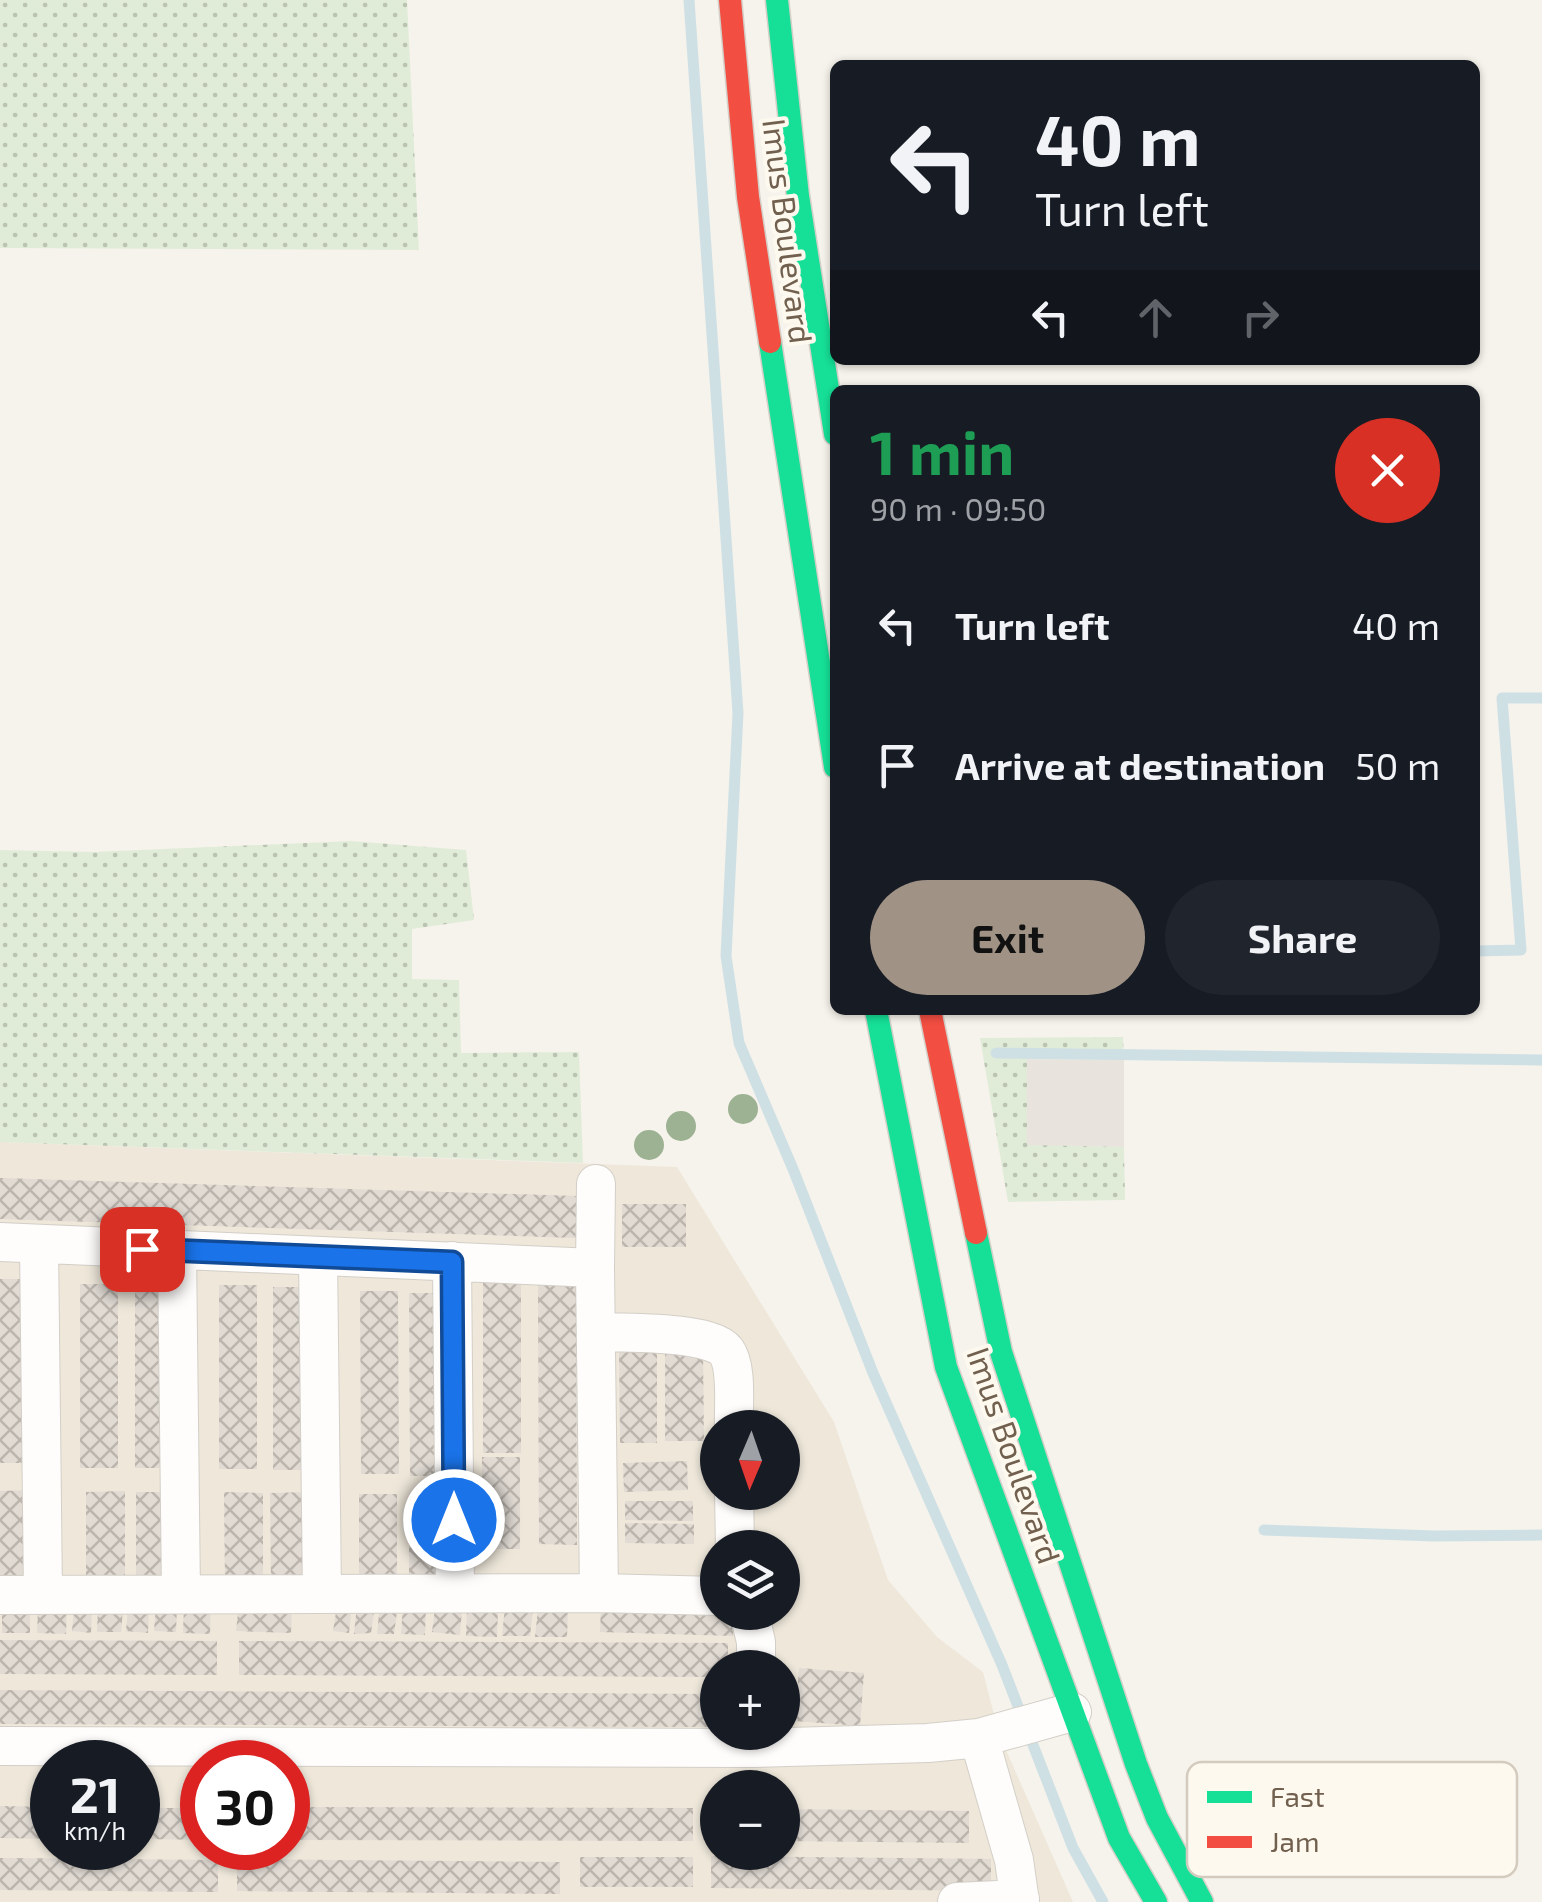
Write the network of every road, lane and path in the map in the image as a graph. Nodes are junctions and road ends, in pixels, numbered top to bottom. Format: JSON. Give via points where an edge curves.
{"nodes":[{"id":1,"x":730,"y":0,"type":"edge"},
{"id":2,"x":777,"y":0,"type":"edge"},
{"id":3,"x":830,"y":402,"type":"edge"},
{"id":4,"x":830,"y":734,"type":"edge"},
{"id":5,"x":877,"y":1015,"type":"edge"},
{"id":6,"x":931,"y":1015,"type":"edge"},
{"id":7,"x":596,"y":1184,"type":"dead end"},
{"id":8,"x":0,"y":1242,"type":"edge"},
{"id":9,"x":39,"y":1244,"type":"junction"},
{"id":10,"x":177,"y":1250,"type":"junction"},
{"id":11,"x":318,"y":1256,"type":"junction"},
{"id":12,"x":452,"y":1262,"type":"junction"},
{"id":13,"x":594,"y":1268,"type":"junction"},
{"id":14,"x":597,"y":1332,"type":"junction"},
{"id":15,"x":734,"y":1410,"type":"edge"},
{"id":16,"x":600,"y":1593,"type":"junction"},
{"id":17,"x":43,"y":1594,"type":"junction"},
{"id":18,"x":182,"y":1594,"type":"junction"},
{"id":19,"x":322,"y":1594,"type":"junction"},
{"id":20,"x":455,"y":1594,"type":"junction"},
{"id":21,"x":0,"y":1595,"type":"edge"},
{"id":22,"x":700,"y":1596,"type":"edge"},
{"id":23,"x":1059,"y":1716,"type":"junction"},
{"id":24,"x":994,"y":1735,"type":"junction"},
{"id":25,"x":700,"y":1740,"type":"edge"},
{"id":26,"x":800,"y":1741,"type":"edge"},
{"id":27,"x":0,"y":1746,"type":"edge"},
{"id":28,"x":1187,"y":1874,"type":"edge"},
{"id":29,"x":1189,"y":1877,"type":"edge"},
{"id":30,"x":1020,"y":1900,"type":"edge"},
{"id":31,"x":957,"y":1902,"type":"edge"},
{"id":32,"x":1156,"y":1902,"type":"edge"},
{"id":33,"x":1202,"y":1902,"type":"edge"}],
"edges":[{"from":1,"to":4,"type":"main road","name":"Imus Boulevard","via":[[748,197]]},
{"from":2,"to":3,"type":"main road","name":"Imus Boulevard"},
{"from":5,"to":23,"type":"main road","name":"Imus Boulevard","via":[[946,1367]]},
{"from":6,"to":28,"type":"main road","name":"Imus Boulevard","via":[[1001,1352],[1136,1764]]},
{"from":7,"to":13,"type":"street"},
{"from":8,"to":9,"type":"street"},
{"from":9,"to":10,"type":"street"},
{"from":9,"to":17,"type":"street"},
{"from":10,"to":11,"type":"street"},
{"from":10,"to":18,"type":"street"},
{"from":11,"to":12,"type":"street"},
{"from":11,"to":19,"type":"street"},
{"from":12,"to":13,"type":"street"},
{"from":12,"to":20,"type":"street"},
{"from":13,"to":14,"type":"street"},
{"from":14,"to":15,"type":"street","via":[[704,1338],[725,1348],[733,1367]]},
{"from":14,"to":16,"type":"street"},
{"from":16,"to":20,"type":"street"},
{"from":16,"to":22,"type":"street"},
{"from":17,"to":18,"type":"street"},
{"from":17,"to":21,"type":"street"},
{"from":18,"to":19,"type":"street"},
{"from":19,"to":20,"type":"street"},
{"from":23,"to":24,"type":"street"},
{"from":23,"to":32,"type":"main road","name":"Imus Boulevard"},
{"from":24,"to":26,"type":"street","via":[[928,1743]]},
{"from":24,"to":30,"type":"street"},
{"from":25,"to":27,"type":"street"},
{"from":29,"to":33,"type":"main road","name":"Imus Boulevard"},
{"from":30,"to":31,"type":"street"}]}
